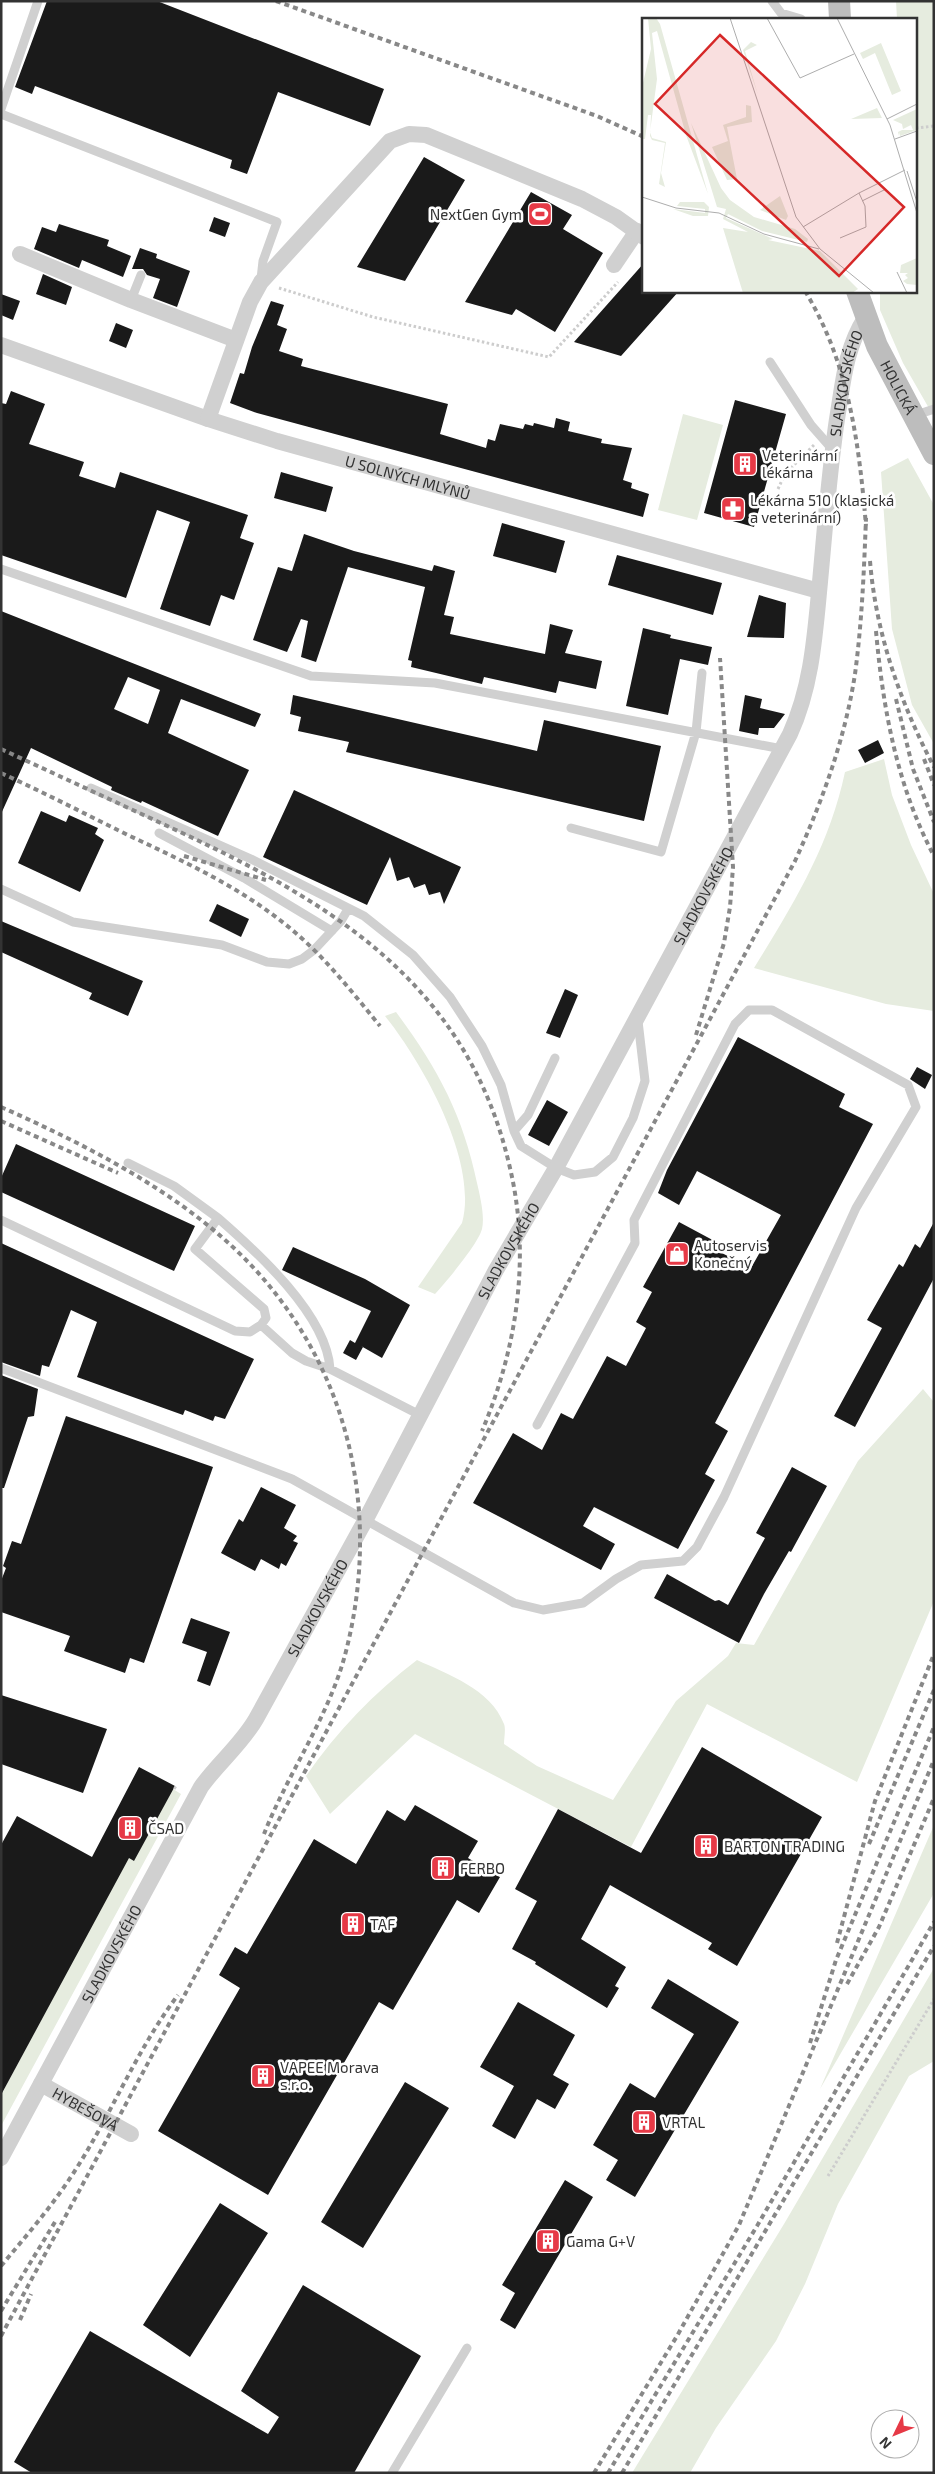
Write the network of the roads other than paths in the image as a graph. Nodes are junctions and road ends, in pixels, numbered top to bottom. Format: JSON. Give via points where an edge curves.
{"nodes":[{"id":1,"x":38,"y":1,"type":"edge"},
{"id":2,"x":772,"y":1,"type":"edge"},
{"id":3,"x":839,"y":1,"type":"edge"},
{"id":4,"x":798,"y":18,"type":"edge"},
{"id":5,"x":840,"y":18,"type":"edge"},
{"id":6,"x":1,"y":109,"type":"edge"},
{"id":7,"x":1,"y":114,"type":"edge"},
{"id":8,"x":640,"y":234,"type":"edge"},
{"id":9,"x":20,"y":254,"type":"dead end"},
{"id":10,"x":619,"y":270,"type":"road end"},
{"id":11,"x":140,"y":275,"type":"dead end"},
{"id":12,"x":257,"y":288,"type":"junction"},
{"id":13,"x":857,"y":292,"type":"edge"},
{"id":14,"x":130,"y":300,"type":"junction"},
{"id":15,"x":865,"y":318,"type":"junction"},
{"id":16,"x":236,"y":340,"type":"junction"},
{"id":17,"x":1,"y":345,"type":"edge"},
{"id":18,"x":770,"y":362,"type":"dead end"},
{"id":19,"x":923,"y":413,"type":"edge"},
{"id":20,"x":208,"y":419,"type":"junction"},
{"id":21,"x":832,"y":450,"type":"junction"},
{"id":22,"x":934,"y":454,"type":"edge"},
{"id":23,"x":1,"y":569,"type":"edge"},
{"id":24,"x":819,"y":591,"type":"junction"},
{"id":25,"x":702,"y":673,"type":"dead end"},
{"id":26,"x":696,"y":732,"type":"junction"},
{"id":27,"x":782,"y":749,"type":"junction"},
{"id":28,"x":90,"y":788,"type":"dead end"},
{"id":29,"x":572,"y":828,"type":"dead end"},
{"id":30,"x":159,"y":832,"type":"dead end"},
{"id":31,"x":1,"y":890,"type":"edge"},
{"id":32,"x":348,"y":909,"type":"junction"},
{"id":33,"x":332,"y":931,"type":"junction"},
{"id":34,"x":637,"y":1017,"type":"junction"},
{"id":35,"x":556,"y":1058,"type":"dead end"},
{"id":36,"x":514,"y":1131,"type":"junction"},
{"id":37,"x":128,"y":1163,"type":"dead end"},
{"id":38,"x":556,"y":1168,"type":"junction"},
{"id":39,"x":218,"y":1218,"type":"junction"},
{"id":40,"x":1,"y":1220,"type":"edge"},
{"id":41,"x":260,"y":1325,"type":"junction"},
{"id":42,"x":1,"y":1368,"type":"edge"},
{"id":43,"x":330,"y":1369,"type":"junction"},
{"id":44,"x":420,"y":1415,"type":"junction"},
{"id":45,"x":537,"y":1425,"type":"dead end"},
{"id":46,"x":366,"y":1519,"type":"junction"},
{"id":47,"x":41,"y":2084,"type":"junction"},
{"id":48,"x":131,"y":2134,"type":"dead end"},
{"id":49,"x":1,"y":2158,"type":"edge"},
{"id":50,"x":467,"y":2348,"type":"dead end"},
{"id":51,"x":392,"y":2473,"type":"edge"}],
"edges":[{"from":1,"to":6,"type":"lane"},
{"from":2,"to":4,"type":"lane","via":[[781,13]]},
{"from":3,"to":5,"type":"street"},
{"from":7,"to":12,"type":"lane","via":[[277,222]]},
{"from":8,"to":10,"type":"street"},
{"from":8,"to":12,"type":"street","via":[[602,209],[556,187],[415,133],[397,137],[384,147]]},
{"from":9,"to":14,"type":"street"},
{"from":11,"to":14,"type":"lane"},
{"from":12,"to":16,"type":"street"},
{"from":13,"to":15,"type":"street","name":"SLADKOVSKÉHO"},
{"from":14,"to":16,"type":"street"},
{"from":15,"to":19,"type":"street","name":"HOLICKÁ"},
{"from":15,"to":21,"type":"street","name":"SLADKOVSKÉHO","via":[[848,353]]},
{"from":16,"to":20,"type":"street"},
{"from":17,"to":20,"type":"street","name":"U SOLNÝCH MLÝNŮ"},
{"from":18,"to":21,"type":"lane"},
{"from":19,"to":22,"type":"street","name":"HOLICKÁ"},
{"from":20,"to":24,"type":"street","name":"U SOLNÝCH MLÝNŮ"},
{"from":21,"to":24,"type":"street","name":"SLADKOVSKÉHO"},
{"from":23,"to":26,"type":"lane","via":[[312,676],[434,683]]},
{"from":24,"to":27,"type":"street","name":"SLADKOVSKÉHO","via":[[802,708]]},
{"from":25,"to":26,"type":"lane"},
{"from":26,"to":27,"type":"lane"},
{"from":26,"to":29,"type":"lane","via":[[662,852]]},
{"from":27,"to":34,"type":"street","name":"SLADKOVSKÉHO"},
{"from":28,"to":32,"type":"lane","via":[[251,859]]},
{"from":30,"to":33,"type":"lane"},
{"from":31,"to":33,"type":"lane","via":[[74,922],[222,945],[267,962],[288,964],[302,960]]},
{"from":32,"to":33,"type":"lane"},
{"from":32,"to":36,"type":"lane","via":[[364,916],[413,955],[450,997],[482,1046],[501,1085]]},
{"from":34,"to":38,"type":"street","name":"SLADKOVSKÉHO"},
{"from":34,"to":38,"type":"lane","via":[[645,1080],[633,1118],[613,1157],[595,1172],[574,1175]]},
{"from":35,"to":36,"type":"lane","via":[[528,1115]]},
{"from":36,"to":38,"type":"lane","via":[[521,1146]]},
{"from":37,"to":39,"type":"lane","via":[[174,1186]]},
{"from":38,"to":44,"type":"street","name":"SLADKOVSKÉHO","via":[[496,1270]]},
{"from":39,"to":41,"type":"lane","via":[[195,1249],[259,1302],[266,1314]]},
{"from":39,"to":43,"type":"lane","via":[[268,1264],[300,1303],[325,1344]]},
{"from":40,"to":41,"type":"lane","via":[[235,1331],[250,1332]]},
{"from":41,"to":43,"type":"lane","via":[[292,1353]]},
{"from":42,"to":46,"type":"lane","via":[[292,1479]]},
{"from":43,"to":44,"type":"lane"},
{"from":44,"to":46,"type":"street","name":"SLADKOVSKÉHO"},
{"from":45,"to":46,"type":"lane","via":[[635,1243],[634,1220],[735,1024],[749,1010],[772,1010],[908,1085],[916,1107],[856,1208],[724,1497],[697,1546],[683,1561],[641,1566],[583,1603],[543,1610],[514,1603]]},
{"from":46,"to":47,"type":"street","name":"SLADKOVSKÉHO","via":[[246,1737],[227,1754],[201,1787]]},
{"from":47,"to":48,"type":"street","name":"HYBEŠOVA"},
{"from":47,"to":49,"type":"street","name":"SLADKOVSKÉHO"},
{"from":50,"to":51,"type":"lane"}]}
